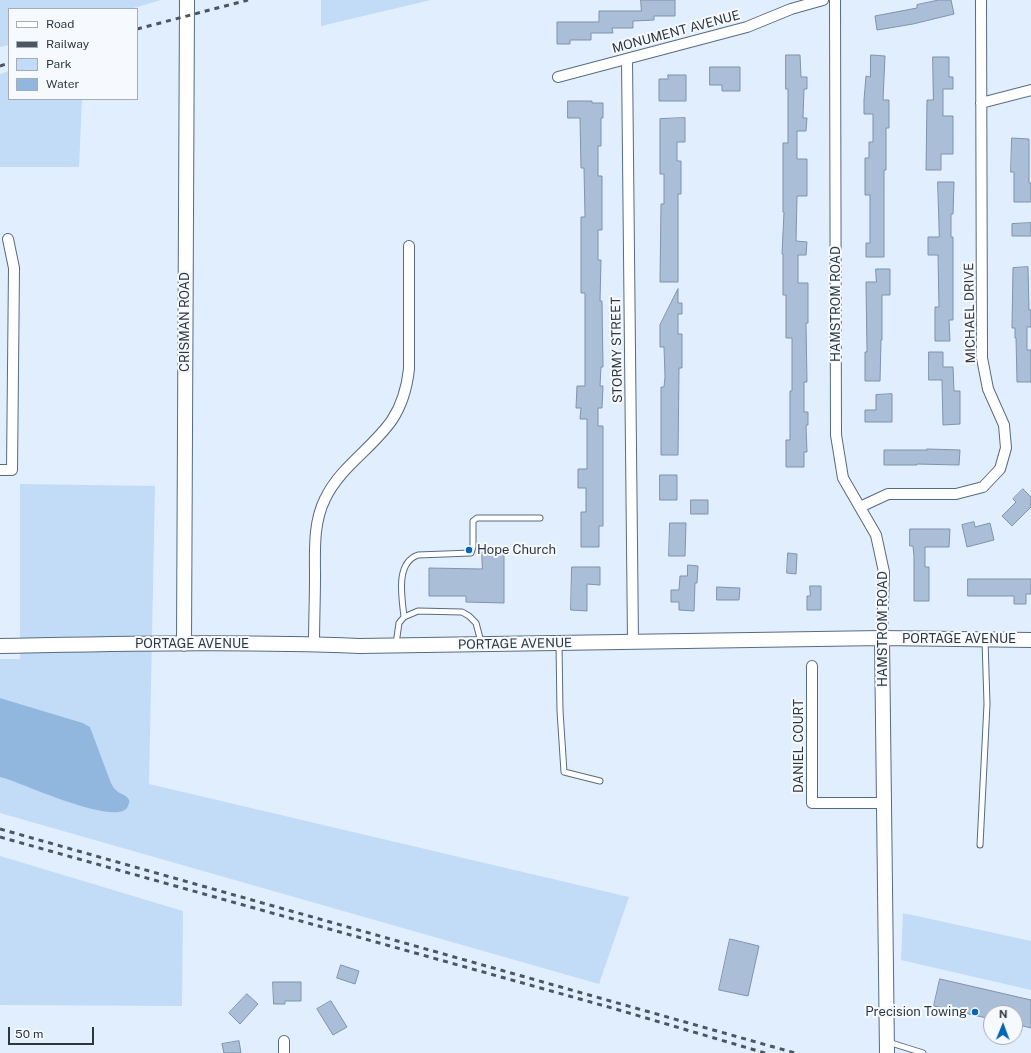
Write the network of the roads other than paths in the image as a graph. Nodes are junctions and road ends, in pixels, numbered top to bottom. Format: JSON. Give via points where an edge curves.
{"nodes":[{"id":1,"x":187,"y":0,"type":"edge"},
{"id":2,"x":823,"y":0,"type":"edge"},
{"id":3,"x":835,"y":0,"type":"edge"},
{"id":4,"x":981,"y":0,"type":"edge"},
{"id":5,"x":627,"y":59,"type":"junction"},
{"id":6,"x":558,"y":77,"type":"dead end"},
{"id":7,"x":1031,"y":90,"type":"edge"},
{"id":8,"x":981,"y":103,"type":"junction"},
{"id":9,"x":8,"y":240,"type":"dead end"},
{"id":10,"x":409,"y":246,"type":"dead end"},
{"id":11,"x":0,"y":470,"type":"edge"},
{"id":12,"x":860,"y":508,"type":"junction"},
{"id":13,"x":540,"y":518,"type":"dead end"},
{"id":14,"x":404,"y":617,"type":"junction"},
{"id":15,"x":882,"y":638,"type":"junction"},
{"id":16,"x":985,"y":639,"type":"junction"},
{"id":17,"x":1031,"y":640,"type":"edge"},
{"id":18,"x":633,"y":642,"type":"junction"},
{"id":19,"x":559,"y":643,"type":"junction"},
{"id":20,"x":184,"y":644,"type":"junction"},
{"id":21,"x":314,"y":644,"type":"junction"},
{"id":22,"x":481,"y":644,"type":"junction"},
{"id":23,"x":396,"y":645,"type":"junction"},
{"id":24,"x":0,"y":646,"type":"edge"},
{"id":25,"x":812,"y":666,"type":"dead end"},
{"id":26,"x":600,"y":781,"type":"dead end"},
{"id":27,"x":884,"y":803,"type":"junction"},
{"id":28,"x":980,"y":845,"type":"dead end"},
{"id":29,"x":284,"y":1041,"type":"dead end"},
{"id":30,"x":887,"y":1047,"type":"edge"},
{"id":31,"x":284,"y":1053,"type":"edge"},
{"id":32,"x":924,"y":1053,"type":"edge"}],
"edges":[{"from":1,"to":20,"type":"street","name":"CRISMAN ROAD"},
{"from":2,"to":5,"type":"street","name":"MONUMENT AVENUE","via":[[791,9],[747,27]]},
{"from":3,"to":12,"type":"street","name":"HAMSTROM ROAD","via":[[836,435],[843,478]]},
{"from":4,"to":8,"type":"street","name":"MICHAEL DRIVE"},
{"from":5,"to":6,"type":"street","name":"MONUMENT AVENUE"},
{"from":5,"to":18,"type":"street","name":"STORMY STREET"},
{"from":7,"to":8,"type":"street"},
{"from":8,"to":12,"type":"street","name":"MICHAEL DRIVE","via":[[982,358],[988,389],[1004,425],[1006,448],[1000,469],[983,487],[956,494],[888,494]]},
{"from":9,"to":11,"type":"street","via":[[14,268],[12,470]]},
{"from":10,"to":21,"type":"street","via":[[409,360],[406,388],[391,421],[337,478],[321,507],[316,536]]},
{"from":12,"to":15,"type":"street","name":"HAMSTROM ROAD","via":[[876,535],[884,572]]},
{"from":13,"to":14,"type":"lane","via":[[477,518],[473,521],[471,553],[411,557],[405,567],[401,592]]},
{"from":14,"to":22,"type":"lane","via":[[418,611],[462,612],[476,623]]},
{"from":14,"to":23,"type":"lane","via":[[399,623]]},
{"from":15,"to":16,"type":"street","name":"PORTAGE AVENUE"},
{"from":15,"to":18,"type":"street","name":"PORTAGE AVENUE"},
{"from":15,"to":27,"type":"street","name":"HAMSTROM ROAD"},
{"from":16,"to":17,"type":"street","name":"PORTAGE AVENUE"},
{"from":16,"to":28,"type":"lane","via":[[987,704]]},
{"from":18,"to":19,"type":"street","name":"PORTAGE AVENUE"},
{"from":19,"to":22,"type":"street","name":"PORTAGE AVENUE"},
{"from":19,"to":26,"type":"lane","via":[[564,772]]},
{"from":20,"to":21,"type":"street","name":"PORTAGE AVENUE"},
{"from":20,"to":24,"type":"street","name":"PORTAGE AVENUE"},
{"from":21,"to":23,"type":"street","name":"PORTAGE AVENUE"},
{"from":22,"to":23,"type":"street","name":"PORTAGE AVENUE"},
{"from":25,"to":27,"type":"street","name":"DANIEL COURT","via":[[812,803]]},
{"from":27,"to":30,"type":"street","name":"HAMSTROM ROAD"},
{"from":29,"to":31,"type":"street"},
{"from":30,"to":32,"type":"lane"}]}
